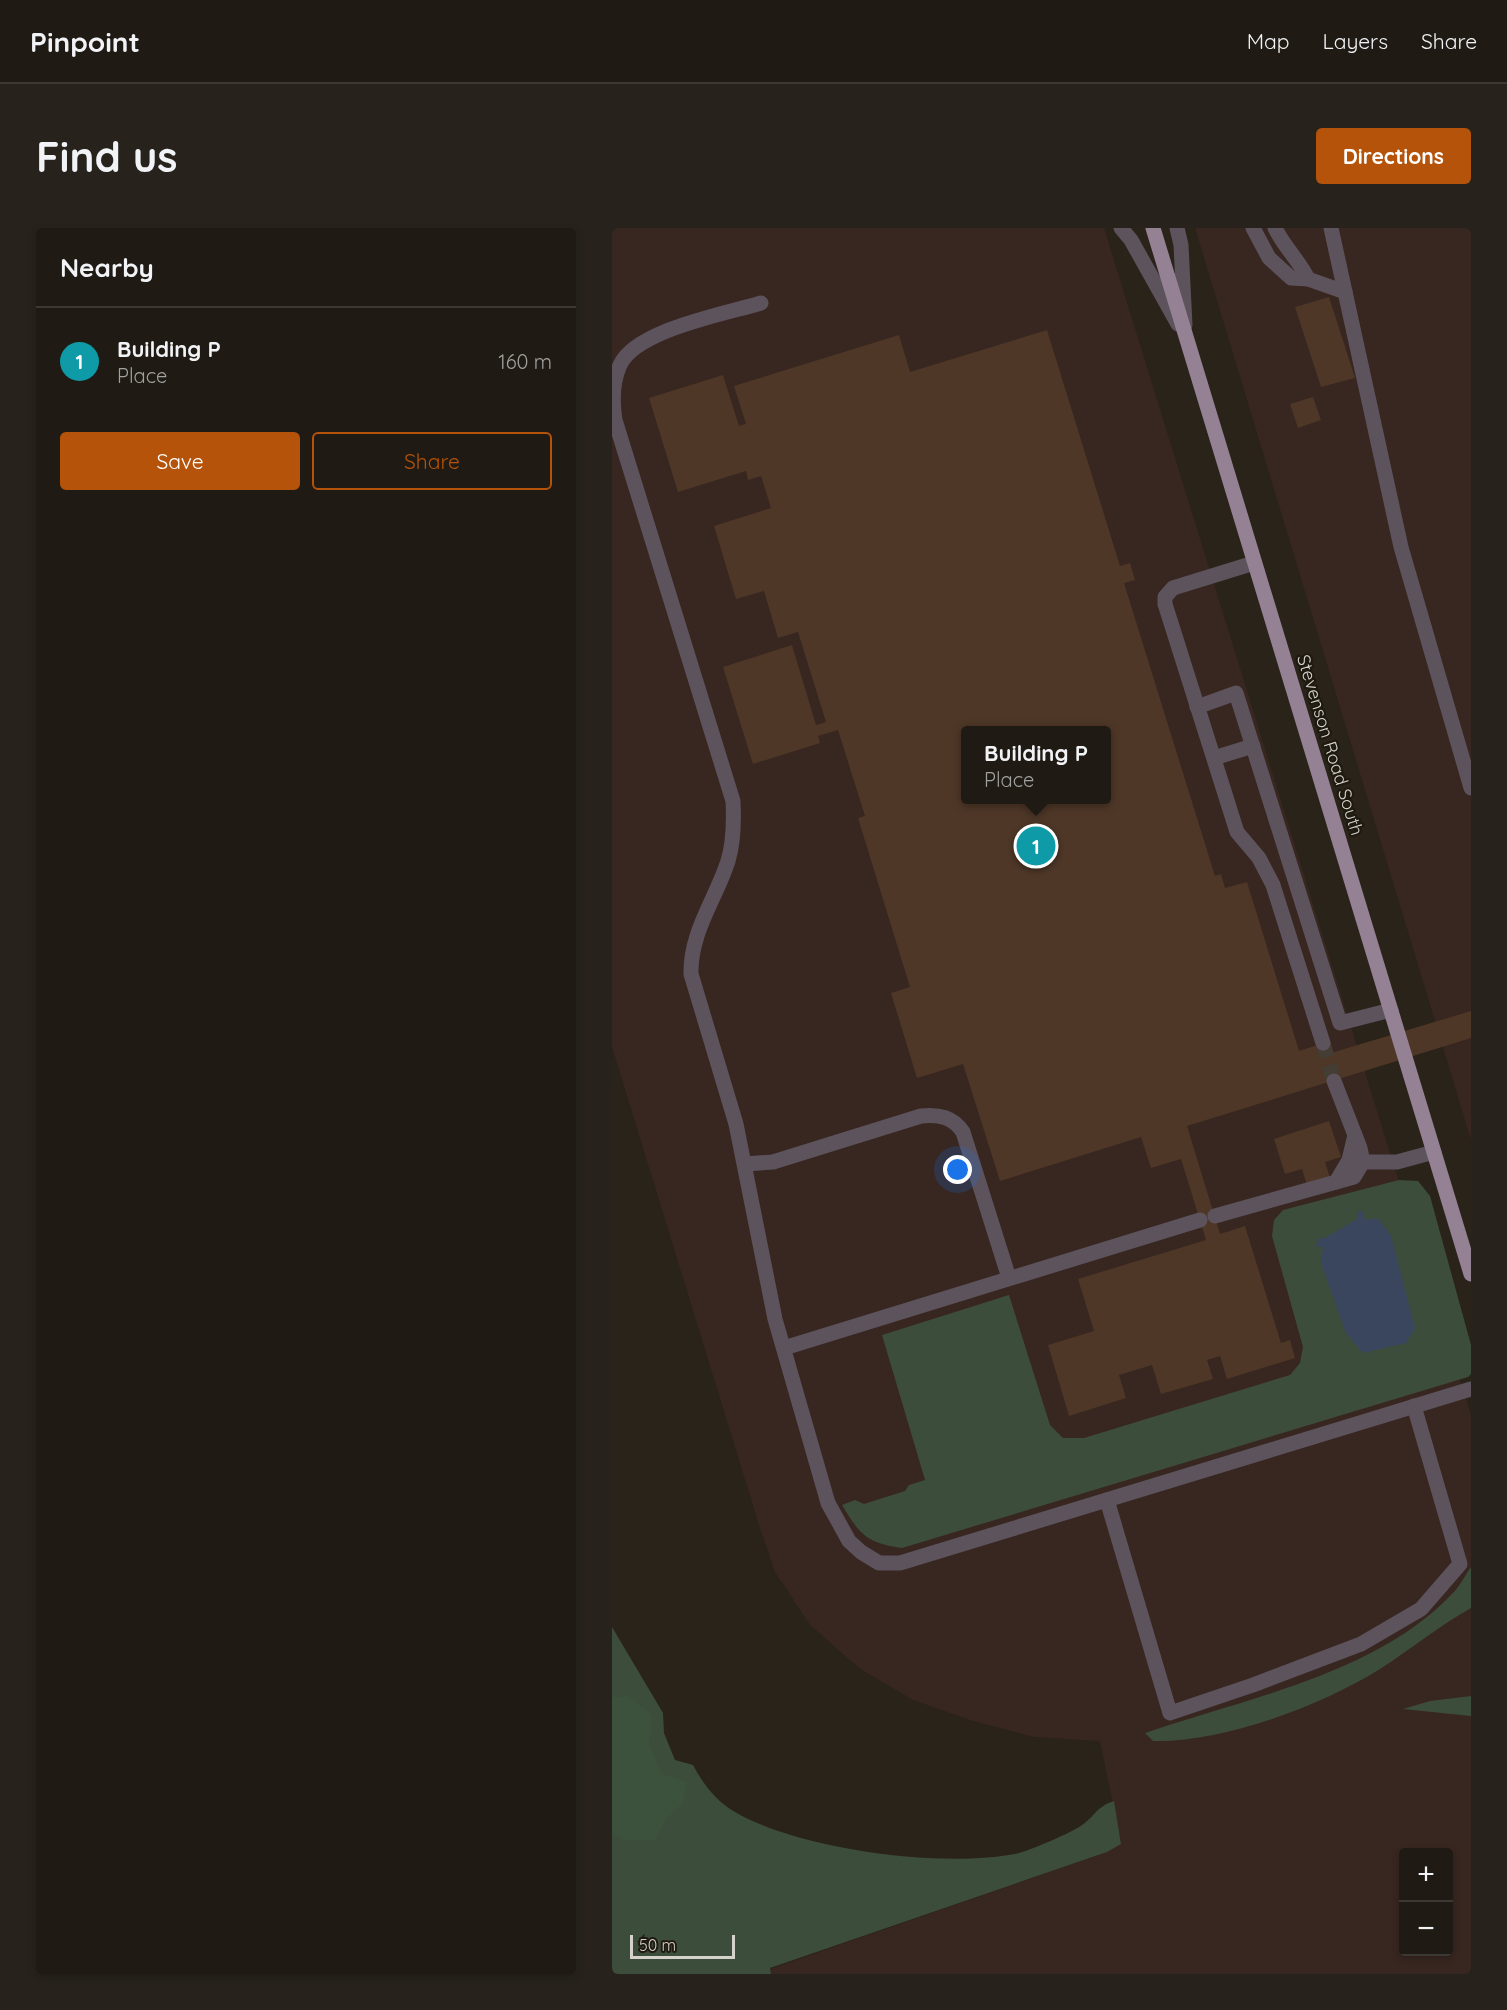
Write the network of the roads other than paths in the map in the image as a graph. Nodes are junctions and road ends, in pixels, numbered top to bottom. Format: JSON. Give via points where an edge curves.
{"nodes":[{"id":1,"x":1121,"y":228,"type":"edge"},
{"id":2,"x":1153,"y":228,"type":"edge"},
{"id":3,"x":1177,"y":228,"type":"edge"},
{"id":4,"x":1253,"y":228,"type":"edge"},
{"id":5,"x":1275,"y":228,"type":"edge"},
{"id":6,"x":1331,"y":228,"type":"edge"},
{"id":7,"x":1308,"y":279,"type":"junction"},
{"id":8,"x":1345,"y":292,"type":"junction"},
{"id":9,"x":761,"y":303,"type":"dead end"},
{"id":10,"x":1185,"y":337,"type":"junction"},
{"id":11,"x":1254,"y":563,"type":"junction"},
{"id":12,"x":1197,"y":706,"type":"junction"},
{"id":13,"x":1253,"y":746,"type":"junction"},
{"id":14,"x":1214,"y":758,"type":"junction"},
{"id":15,"x":1471,"y":788,"type":"edge"},
{"id":16,"x":1390,"y":1010,"type":"junction"},
{"id":17,"x":1323,"y":1043,"type":"tunnel mouth"},
{"id":18,"x":1334,"y":1081,"type":"tunnel mouth"},
{"id":19,"x":1355,"y":1135,"type":"junction"},
{"id":20,"x":1434,"y":1152,"type":"junction"},
{"id":21,"x":1362,"y":1162,"type":"junction"},
{"id":22,"x":745,"y":1164,"type":"junction"},
{"id":23,"x":1336,"y":1182,"type":"junction"},
{"id":24,"x":1215,"y":1216,"type":"dead end"},
{"id":25,"x":1200,"y":1221,"type":"dead end"},
{"id":26,"x":1471,"y":1274,"type":"edge"},
{"id":27,"x":1009,"y":1278,"type":"junction"},
{"id":28,"x":784,"y":1348,"type":"junction"},
{"id":29,"x":1471,"y":1389,"type":"edge"},
{"id":30,"x":1414,"y":1406,"type":"junction"},
{"id":31,"x":1107,"y":1500,"type":"junction"}],
"edges":[{"from":1,"to":10,"type":"lane"},
{"from":2,"to":10,"type":"main road","name":"Stevenson Road South"},
{"from":3,"to":10,"type":"lane"},
{"from":4,"to":7,"type":"lane","via":[[1269,258],[1291,278]]},
{"from":5,"to":7,"type":"lane"},
{"from":6,"to":8,"type":"lane"},
{"from":7,"to":8,"type":"lane"},
{"from":8,"to":15,"type":"lane","via":[[1401,547]]},
{"from":9,"to":22,"type":"lane","via":[[647,340],[621,363],[612,399],[615,420],[733,801],[729,859],[690,957],[691,974]]},
{"from":10,"to":11,"type":"main road","name":"Stevenson Road South"},
{"from":11,"to":12,"type":"lane","via":[[1173,588],[1165,597]]},
{"from":11,"to":16,"type":"main road","name":"Stevenson Road South"},
{"from":12,"to":13,"type":"lane","via":[[1236,693]]},
{"from":12,"to":14,"type":"lane"},
{"from":13,"to":14,"type":"lane"},
{"from":13,"to":16,"type":"lane","via":[[1340,1023]]},
{"from":14,"to":17,"type":"lane","via":[[1238,832],[1259,858],[1273,885]]},
{"from":16,"to":20,"type":"main road","name":"Stevenson Road South"},
{"from":18,"to":19,"type":"lane"},
{"from":19,"to":21,"type":"lane"},
{"from":19,"to":23,"type":"lane"},
{"from":20,"to":21,"type":"lane","via":[[1397,1162]]},
{"from":20,"to":26,"type":"main road","name":"Stevenson Road South"},
{"from":21,"to":23,"type":"lane","via":[[1354,1177]]},
{"from":22,"to":27,"type":"lane","via":[[777,1161],[921,1116],[948,1118],[963,1132]]},
{"from":22,"to":28,"type":"lane","via":[[764,1274]]},
{"from":23,"to":24,"type":"lane"},
{"from":25,"to":27,"type":"lane"},
{"from":27,"to":28,"type":"lane"},
{"from":28,"to":31,"type":"lane","via":[[828,1503],[849,1540],[879,1563],[900,1563]]},
{"from":29,"to":30,"type":"lane"},
{"from":30,"to":31,"type":"lane"},
{"from":30,"to":31,"type":"lane","via":[[1460,1564],[1421,1609],[1361,1644],[1170,1713]]}]}
